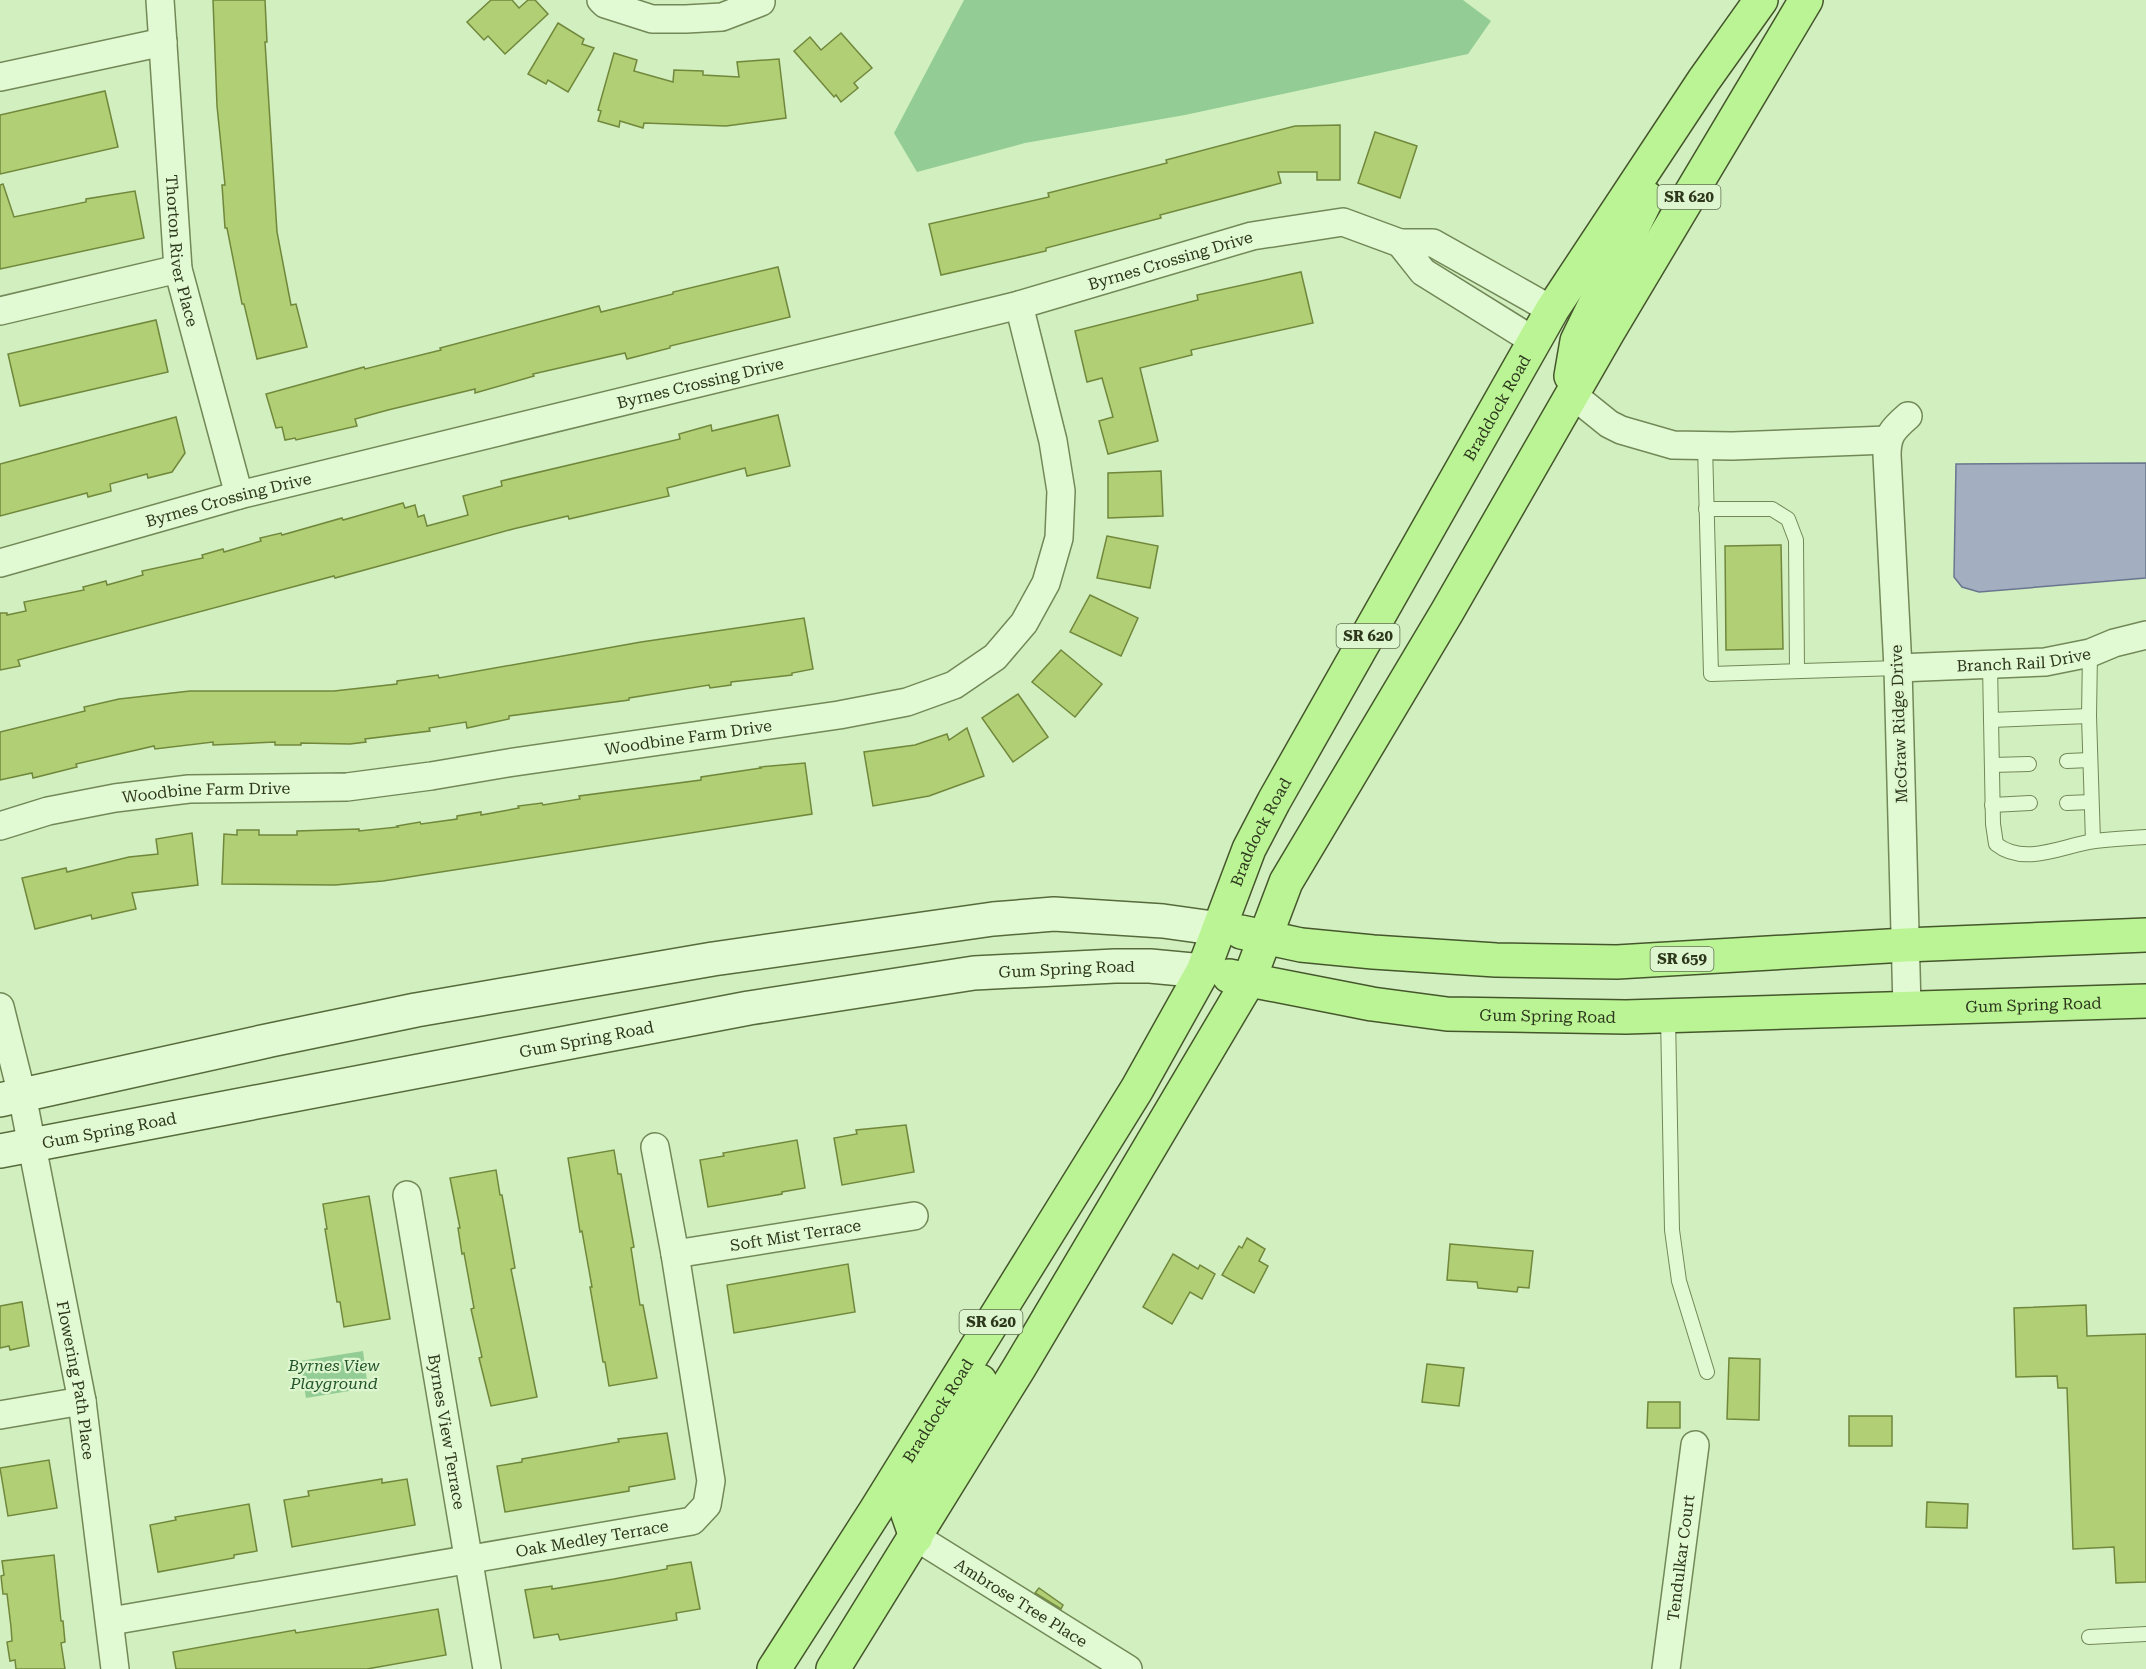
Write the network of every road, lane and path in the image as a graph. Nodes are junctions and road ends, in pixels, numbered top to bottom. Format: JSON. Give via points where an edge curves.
{"nodes":[{"id":1,"x":160,"y":0,"type":"edge"},
{"id":2,"x":601,"y":0,"type":"edge"},
{"id":3,"x":1761,"y":0,"type":"edge"},
{"id":4,"x":1806,"y":0,"type":"edge"},
{"id":5,"x":761,"y":2,"type":"dead end"},
{"id":6,"x":163,"y":42,"type":"junction"},
{"id":7,"x":0,"y":76,"type":"edge"},
{"id":8,"x":1704,"y":80,"type":"junction"},
{"id":9,"x":1400,"y":243,"type":"junction"},
{"id":10,"x":178,"y":269,"type":"junction"},
{"id":11,"x":1019,"y":305,"type":"junction"},
{"id":12,"x":1552,"y":310,"type":"junction"},
{"id":13,"x":0,"y":311,"type":"edge"},
{"id":14,"x":1534,"y":341,"type":"junction"},
{"id":15,"x":1573,"y":395,"type":"junction"},
{"id":16,"x":1908,"y":416,"type":"dead end"},
{"id":17,"x":1887,"y":440,"type":"junction"},
{"id":18,"x":1705,"y":446,"type":"junction"},
{"id":19,"x":239,"y":495,"type":"junction"},
{"id":20,"x":1707,"y":509,"type":"junction"},
{"id":21,"x":0,"y":563,"type":"edge"},
{"id":22,"x":2146,"y":635,"type":"edge"},
{"id":23,"x":2090,"y":653,"type":"junction"},
{"id":24,"x":1990,"y":664,"type":"junction"},
{"id":25,"x":1898,"y":668,"type":"junction"},
{"id":26,"x":1797,"y":671,"type":"junction"},
{"id":27,"x":2089,"y":716,"type":"junction"},
{"id":28,"x":1991,"y":720,"type":"junction"},
{"id":29,"x":2090,"y":760,"type":"junction"},
{"id":30,"x":2067,"y":761,"type":"dead end"},
{"id":31,"x":2029,"y":764,"type":"dead end"},
{"id":32,"x":1992,"y":765,"type":"junction"},
{"id":33,"x":2091,"y":802,"type":"junction"},
{"id":34,"x":2030,"y":803,"type":"dead end"},
{"id":35,"x":2067,"y":803,"type":"dead end"},
{"id":36,"x":1992,"y":805,"type":"junction"},
{"id":37,"x":0,"y":826,"type":"edge"},
{"id":38,"x":2146,"y":837,"type":"edge"},
{"id":39,"x":2093,"y":841,"type":"junction"},
{"id":40,"x":1220,"y":929,"type":"junction"},
{"id":41,"x":1264,"y":935,"type":"junction"},
{"id":42,"x":2146,"y":935,"type":"edge"},
{"id":43,"x":1905,"y":945,"type":"junction"},
{"id":44,"x":1203,"y":971,"type":"junction"},
{"id":45,"x":1248,"y":980,"type":"junction"},
{"id":46,"x":2146,"y":1001,"type":"edge"},
{"id":47,"x":0,"y":1007,"type":"edge"},
{"id":48,"x":1907,"y":1008,"type":"junction"},
{"id":49,"x":1668,"y":1016,"type":"junction"},
{"id":50,"x":11,"y":1097,"type":"edge"},
{"id":51,"x":32,"y":1144,"type":"junction"},
{"id":52,"x":655,"y":1146,"type":"dead end"},
{"id":53,"x":0,"y":1151,"type":"edge"},
{"id":54,"x":407,"y":1195,"type":"dead end"},
{"id":55,"x":914,"y":1216,"type":"dead end"},
{"id":56,"x":675,"y":1254,"type":"junction"},
{"id":57,"x":983,"y":1335,"type":"junction"},
{"id":58,"x":1707,"y":1372,"type":"dead end"},
{"id":59,"x":82,"y":1401,"type":"junction"},
{"id":60,"x":0,"y":1415,"type":"edge"},
{"id":61,"x":1695,"y":1445,"type":"dead end"},
{"id":62,"x":916,"y":1537,"type":"junction"},
{"id":63,"x":469,"y":1560,"type":"junction"},
{"id":64,"x":111,"y":1621,"type":"junction"},
{"id":65,"x":2146,"y":1635,"type":"edge"},
{"id":66,"x":2089,"y":1637,"type":"dead end"},
{"id":67,"x":115,"y":1669,"type":"edge"},
{"id":68,"x":486,"y":1669,"type":"edge"},
{"id":69,"x":774,"y":1669,"type":"edge"},
{"id":70,"x":833,"y":1669,"type":"edge"},
{"id":71,"x":1128,"y":1669,"type":"edge"},
{"id":72,"x":1666,"y":1669,"type":"edge"}],
"edges":[{"from":1,"to":6,"type":"street","name":"Thorton River Place"},
{"from":2,"to":5,"type":"street","via":[[652,19],[723,17]]},
{"from":3,"to":8,"type":"main road","name":"Braddock Road","number":"SR 620"},
{"from":4,"to":15,"type":"main road","number":"SR 620"},
{"from":6,"to":7,"type":"street"},
{"from":6,"to":10,"type":"street","name":"Thorton River Place"},
{"from":8,"to":12,"type":"main road","name":"Braddock Road","number":"SR 620"},
{"from":8,"to":15,"type":"main road","via":[[1577,341],[1570,372]]},
{"from":9,"to":11,"type":"street","name":"Byrnes Crossing Drive","via":[[1343,222],[1252,236]]},
{"from":9,"to":12,"type":"street","name":"Byrnes Crossing Drive","via":[[1433,243]]},
{"from":9,"to":14,"type":"street","via":[[1423,272]]},
{"from":10,"to":13,"type":"street"},
{"from":10,"to":19,"type":"street","name":"Thorton River Place"},
{"from":11,"to":19,"type":"street","name":"Byrnes Crossing Drive"},
{"from":11,"to":37,"type":"street","name":"Woodbine Farm Drive","via":[[1053,441],[1061,491],[1059,538],[1046,584],[1024,623],[995,657],[954,685],[908,702],[850,713],[431,776],[347,787],[189,789],[48,811]]},
{"from":12,"to":14,"type":"main road","name":"Braddock Road","number":"SR 620"},
{"from":14,"to":40,"type":"main road","name":"Braddock Road","number":"SR 620","via":[[1274,801],[1249,849]]},
{"from":15,"to":18,"type":"street","via":[[1621,430],[1673,445]]},
{"from":15,"to":41,"type":"main road","number":"SR 620","via":[[1286,882]]},
{"from":16,"to":17,"type":"street"},
{"from":17,"to":18,"type":"street"},
{"from":17,"to":25,"type":"street","name":"McGraw Ridge Drive"},
{"from":18,"to":20,"type":"lane"},
{"from":19,"to":21,"type":"street","name":"Byrnes Crossing Drive"},
{"from":20,"to":26,"type":"lane","via":[[1772,508],[1788,519],[1796,540]]},
{"from":20,"to":26,"type":"lane","via":[[1711,675]]},
{"from":22,"to":23,"type":"street","name":"Branch Rail Drive"},
{"from":23,"to":24,"type":"street","name":"Branch Rail Drive","via":[[2044,662]]},
{"from":23,"to":27,"type":"lane"},
{"from":24,"to":25,"type":"street","name":"Branch Rail Drive"},
{"from":24,"to":28,"type":"lane"},
{"from":25,"to":26,"type":"lane"},
{"from":25,"to":43,"type":"street","name":"McGraw Ridge Drive"},
{"from":27,"to":28,"type":"lane"},
{"from":27,"to":29,"type":"lane"},
{"from":28,"to":32,"type":"lane"},
{"from":29,"to":30,"type":"lane"},
{"from":29,"to":33,"type":"lane"},
{"from":31,"to":32,"type":"lane"},
{"from":32,"to":36,"type":"lane"},
{"from":33,"to":35,"type":"lane"},
{"from":33,"to":39,"type":"lane"},
{"from":34,"to":36,"type":"lane"},
{"from":36,"to":39,"type":"lane","via":[[1996,844],[2006,852],[2037,854]]},
{"from":38,"to":39,"type":"lane"},
{"from":40,"to":41,"type":"main road","number":"SR 659"},
{"from":40,"to":44,"type":"main road","name":"Braddock Road","number":"SR 620"},
{"from":40,"to":50,"type":"main road","number":"SR 659","via":[[1054,914],[993,919],[714,959],[416,1010]]},
{"from":41,"to":43,"type":"main road","number":"SR 659","via":[[1300,945],[1373,952],[1529,960],[1628,961]]},
{"from":41,"to":45,"type":"main road"},
{"from":42,"to":43,"type":"main road","number":"SR 659"},
{"from":43,"to":48,"type":"street","name":"McGraw Ridge Drive"},
{"from":44,"to":45,"type":"main road","name":"Gum Spring Road"},
{"from":44,"to":51,"type":"main road","name":"Gum Spring Road","via":[[1115,966],[974,973],[750,1008]]},
{"from":44,"to":57,"type":"main road","name":"Braddock Road","number":"SR 620","via":[[1137,1089]]},
{"from":45,"to":49,"type":"main road","name":"Gum Spring Road","via":[[1448,1014]]},
{"from":45,"to":62,"type":"main road"},
{"from":46,"to":48,"type":"main road","name":"Gum Spring Road"},
{"from":47,"to":50,"type":"street","name":"Flowering Path Place"},
{"from":48,"to":49,"type":"main road","name":"Gum Spring Road"},
{"from":49,"to":58,"type":"lane","via":[[1672,1230],[1678,1281]]},
{"from":50,"to":51,"type":"street","name":"Flowering Path Place"},
{"from":51,"to":53,"type":"main road","name":"Gum Spring Road"},
{"from":51,"to":59,"type":"street","name":"Flowering Path Place"},
{"from":52,"to":56,"type":"street","name":"Oak Medley Terrace"},
{"from":54,"to":63,"type":"street","name":"Byrnes View Terrace"},
{"from":55,"to":56,"type":"street","name":"Soft Mist Terrace"},
{"from":56,"to":63,"type":"street","name":"Oak Medley Terrace","via":[[711,1481],[707,1505],[692,1521]]},
{"from":57,"to":62,"type":"main road","via":[[986,1366],[979,1383],[914,1496],[908,1514]]},
{"from":57,"to":69,"type":"main road","name":"Braddock Road","number":"SR 620"},
{"from":59,"to":60,"type":"street"},
{"from":59,"to":64,"type":"street","name":"Flowering Path Place"},
{"from":61,"to":72,"type":"street","name":"Tendulkar Court"},
{"from":62,"to":70,"type":"main road"},
{"from":62,"to":71,"type":"street","name":"Ambrose Tree Place"},
{"from":63,"to":64,"type":"street","name":"Oak Medley Terrace"},
{"from":63,"to":68,"type":"street","name":"Byrnes View Terrace"},
{"from":64,"to":67,"type":"street","name":"Flowering Path Place"},
{"from":65,"to":66,"type":"lane"}]}
